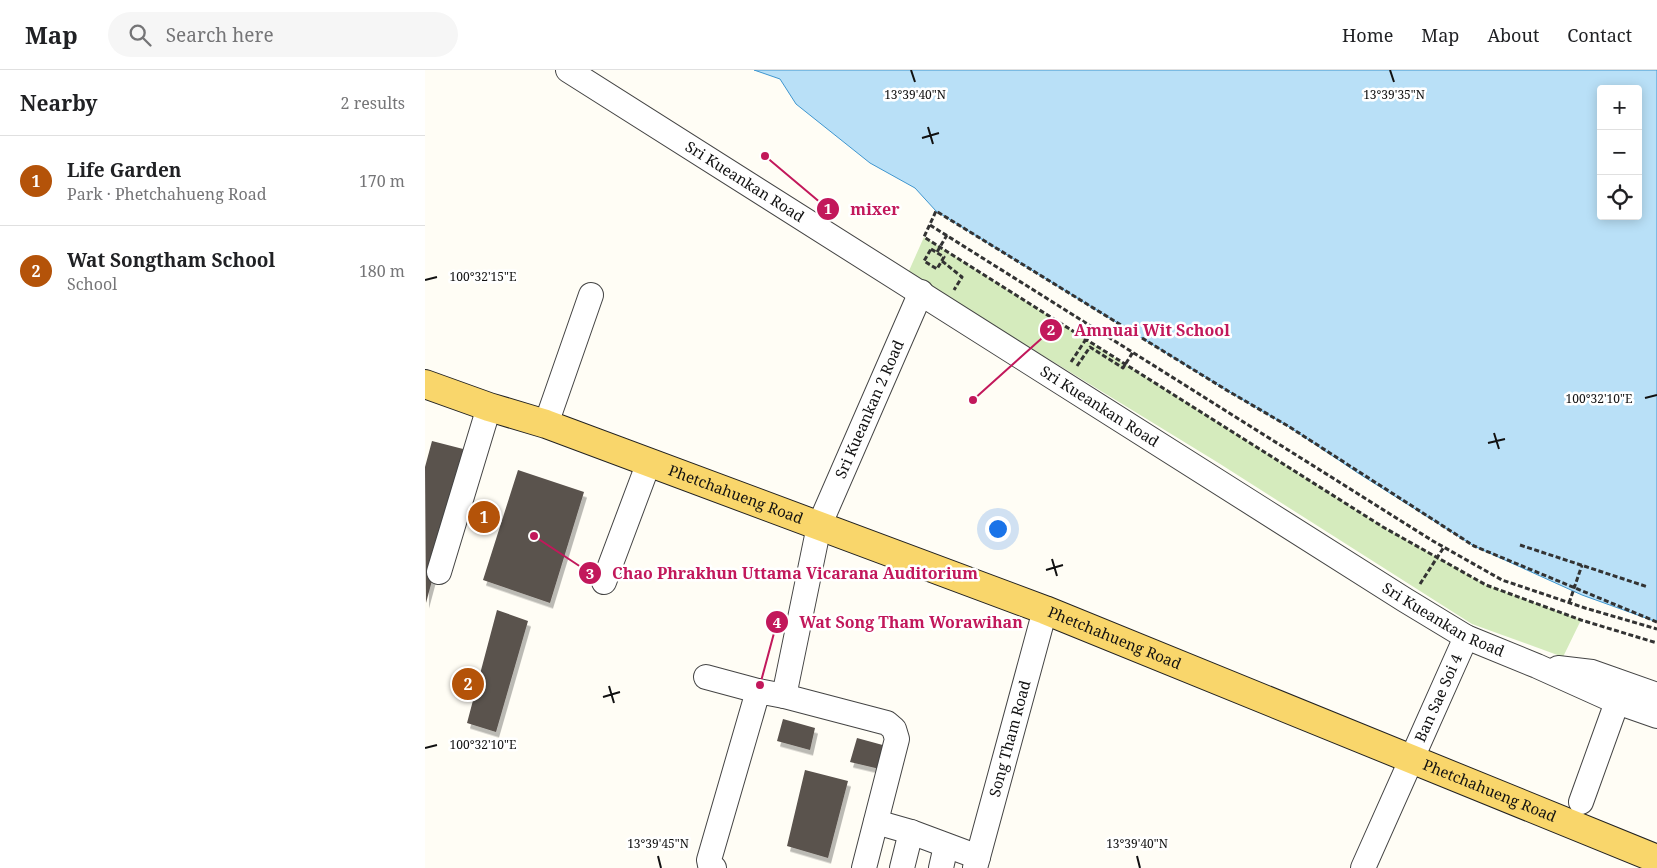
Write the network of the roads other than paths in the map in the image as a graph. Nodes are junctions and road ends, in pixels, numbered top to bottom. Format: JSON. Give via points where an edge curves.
{"nodes":[{"id":1,"x":568,"y":70,"type":"edge"},
{"id":2,"x":921,"y":292,"type":"junction"},
{"id":3,"x":591,"y":295,"type":"dead end"},
{"id":4,"x":425,"y":384,"type":"edge"},
{"id":5,"x":489,"y":407,"type":"junction"},
{"id":6,"x":546,"y":424,"type":"junction"},
{"id":7,"x":649,"y":462,"type":"junction"},
{"id":8,"x":819,"y":526,"type":"junction"},
{"id":9,"x":439,"y":572,"type":"dead end"},
{"id":10,"x":604,"y":582,"type":"dead end"},
{"id":11,"x":1045,"y":610,"type":"junction"},
{"id":12,"x":1467,"y":637,"type":"junction"},
{"id":13,"x":1537,"y":666,"type":"junction"},
{"id":14,"x":706,"y":676,"type":"dead end"},
{"id":15,"x":758,"y":691,"type":"junction"},
{"id":16,"x":1657,"y":695,"type":"edge"},
{"id":17,"x":784,"y":696,"type":"junction"},
{"id":18,"x":1617,"y":702,"type":"junction"},
{"id":19,"x":1657,"y":716,"type":"edge"},
{"id":20,"x":1412,"y":760,"type":"junction"},
{"id":21,"x":1581,"y":802,"type":"dead end"},
{"id":22,"x":876,"y":822,"type":"junction"},
{"id":23,"x":911,"y":832,"type":"junction"},
{"id":24,"x":944,"y":857,"type":"edge"},
{"id":25,"x":1657,"y":859,"type":"edge"},
{"id":26,"x":978,"y":865,"type":"edge"},
{"id":27,"x":714,"y":868,"type":"edge"},
{"id":28,"x":864,"y":868,"type":"edge"},
{"id":29,"x":902,"y":868,"type":"edge"},
{"id":30,"x":1363,"y":868,"type":"edge"}],
"edges":[{"from":1,"to":2,"type":"street","name":"Sri Kueankan Road"},
{"from":2,"to":8,"type":"street","name":"Sri Kueankan 2 Road"},
{"from":2,"to":12,"type":"street","name":"Sri Kueankan Road"},
{"from":3,"to":6,"type":"street"},
{"from":4,"to":5,"type":"main road","name":"Phetchahueng Road"},
{"from":5,"to":6,"type":"main road","name":"Phetchahueng Road"},
{"from":5,"to":9,"type":"street"},
{"from":6,"to":7,"type":"main road","name":"Phetchahueng Road"},
{"from":7,"to":8,"type":"main road","name":"Phetchahueng Road"},
{"from":7,"to":10,"type":"street"},
{"from":8,"to":11,"type":"main road","name":"Phetchahueng Road"},
{"from":8,"to":17,"type":"street","name":"Sri Kueankan 2 Road"},
{"from":11,"to":20,"type":"main road","name":"Phetchahueng Road"},
{"from":11,"to":26,"type":"street","name":"Song Tham Road"},
{"from":12,"to":13,"type":"street","name":"Sri Kueankan Road"},
{"from":12,"to":20,"type":"street","name":"Ban Sae Soi 4"},
{"from":13,"to":16,"type":"street","name":"Sri Kueankan Road","via":[[1592,672]]},
{"from":13,"to":18,"type":"street","name":"Sri Kueankan Road"},
{"from":14,"to":15,"type":"street"},
{"from":15,"to":17,"type":"street"},
{"from":15,"to":27,"type":"street","via":[[709,860]]},
{"from":17,"to":22,"type":"street","via":[[887,723],[894,729],[897,739]]},
{"from":18,"to":19,"type":"street","name":"Sri Kueankan Road"},
{"from":18,"to":21,"type":"street"},
{"from":20,"to":25,"type":"main road","name":"Phetchahueng Road"},
{"from":20,"to":30,"type":"street","name":"Ban Sae Soi 4"},
{"from":22,"to":23,"type":"street"},
{"from":22,"to":28,"type":"street"},
{"from":23,"to":24,"type":"street"},
{"from":23,"to":29,"type":"street"},
{"from":24,"to":26,"type":"street"}]}
